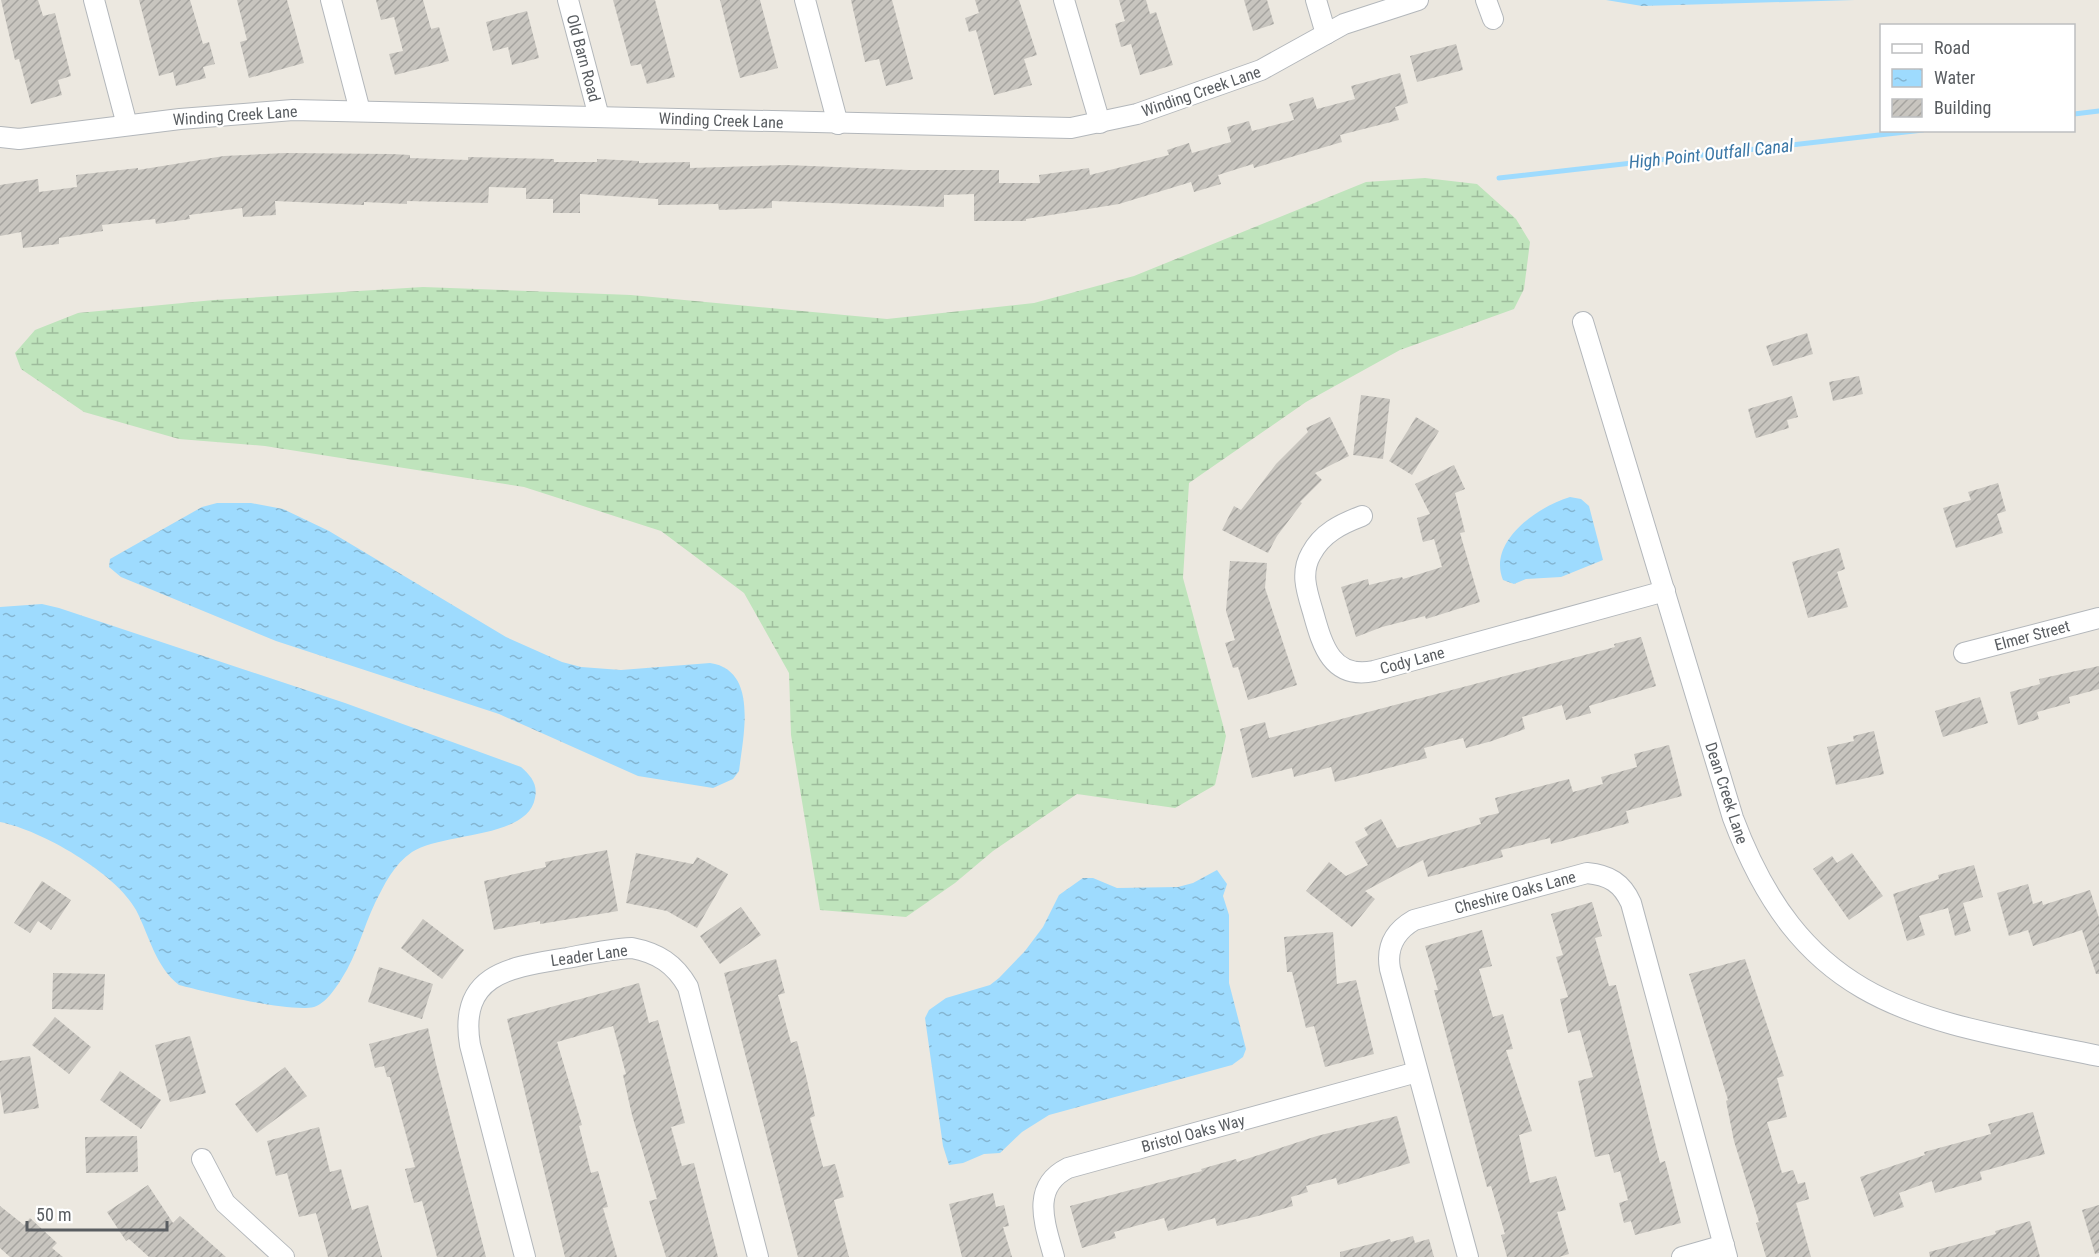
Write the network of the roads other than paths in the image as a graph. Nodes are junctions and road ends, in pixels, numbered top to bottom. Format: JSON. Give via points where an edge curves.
{"nodes":[{"id":1,"x":94,"y":0,"type":"edge"},
{"id":2,"x":331,"y":0,"type":"edge"},
{"id":3,"x":568,"y":0,"type":"edge"},
{"id":4,"x":806,"y":0,"type":"edge"},
{"id":5,"x":1064,"y":0,"type":"edge"},
{"id":6,"x":1316,"y":0,"type":"edge"},
{"id":7,"x":1418,"y":0,"type":"edge"},
{"id":8,"x":1486,"y":0,"type":"edge"},
{"id":9,"x":1493,"y":19,"type":"dead end"},
{"id":10,"x":1326,"y":34,"type":"junction"},
{"id":11,"x":360,"y":111,"type":"junction"},
{"id":12,"x":599,"y":117,"type":"junction"},
{"id":13,"x":838,"y":123,"type":"junction"},
{"id":14,"x":1100,"y":123,"type":"junction"},
{"id":15,"x":127,"y":125,"type":"junction"},
{"id":16,"x":0,"y":137,"type":"edge"},
{"id":17,"x":1583,"y":322,"type":"dead end"},
{"id":18,"x":1362,"y":516,"type":"dead end"},
{"id":19,"x":1665,"y":591,"type":"junction"},
{"id":20,"x":2099,"y":618,"type":"edge"},
{"id":21,"x":1964,"y":653,"type":"dead end"},
{"id":22,"x":2099,"y":1056,"type":"edge"},
{"id":23,"x":1417,"y":1072,"type":"junction"},
{"id":24,"x":202,"y":1159,"type":"dead end"},
{"id":25,"x":1726,"y":1251,"type":"edge"},
{"id":26,"x":284,"y":1257,"type":"edge"},
{"id":27,"x":525,"y":1257,"type":"edge"},
{"id":28,"x":758,"y":1257,"type":"edge"},
{"id":29,"x":1054,"y":1257,"type":"edge"},
{"id":30,"x":1467,"y":1257,"type":"edge"},
{"id":31,"x":1682,"y":1257,"type":"edge"}],
"edges":[{"from":1,"to":15,"type":"street"},
{"from":2,"to":11,"type":"street"},
{"from":3,"to":12,"type":"street","name":"Old Barn Road"},
{"from":4,"to":13,"type":"street"},
{"from":5,"to":14,"type":"street"},
{"from":6,"to":10,"type":"street"},
{"from":7,"to":10,"type":"street","name":"Winding Creek Lane","via":[[1356,19]]},
{"from":8,"to":9,"type":"street"},
{"from":10,"to":14,"type":"street","name":"Winding Creek Lane","via":[[1261,70],[1151,110]]},
{"from":11,"to":12,"type":"street","name":"Winding Creek Lane"},
{"from":11,"to":15,"type":"street","name":"Winding Creek Lane","via":[[264,111]]},
{"from":12,"to":13,"type":"street","name":"Winding Creek Lane"},
{"from":13,"to":14,"type":"street","name":"Winding Creek Lane","via":[[1044,129]]},
{"from":15,"to":16,"type":"street","name":"Winding Creek Lane","via":[[19,140]]},
{"from":17,"to":19,"type":"street","name":"Dean Creek Lane"},
{"from":18,"to":19,"type":"street","name":"Cody Lane","via":[[1322,538],[1309,556],[1304,574],[1324,650],[1339,665],[1356,672],[1374,671]]},
{"from":19,"to":22,"type":"street","name":"Dean Creek Lane","via":[[1741,839],[1769,895],[1805,943],[1849,981],[1908,1011]]},
{"from":20,"to":21,"type":"street","name":"Elmer Street"},
{"from":23,"to":25,"type":"street","name":"Cheshire Oaks Lane","via":[[1388,961],[1391,943],[1400,929],[1423,917],[1578,874],[1614,880],[1631,903]]},
{"from":23,"to":29,"type":"street","name":"Bristol Oaks Way","via":[[1068,1168],[1048,1184],[1042,1200]]},
{"from":23,"to":30,"type":"street","name":"Cheshire Oaks Lane"},
{"from":24,"to":26,"type":"street","via":[[225,1203]]},
{"from":25,"to":31,"type":"street"},
{"from":27,"to":28,"type":"street","name":"Leader Lane","via":[[470,1045],[468,1021],[473,1003],[489,980],[511,968],[632,948],[670,963],[688,987]]}]}
